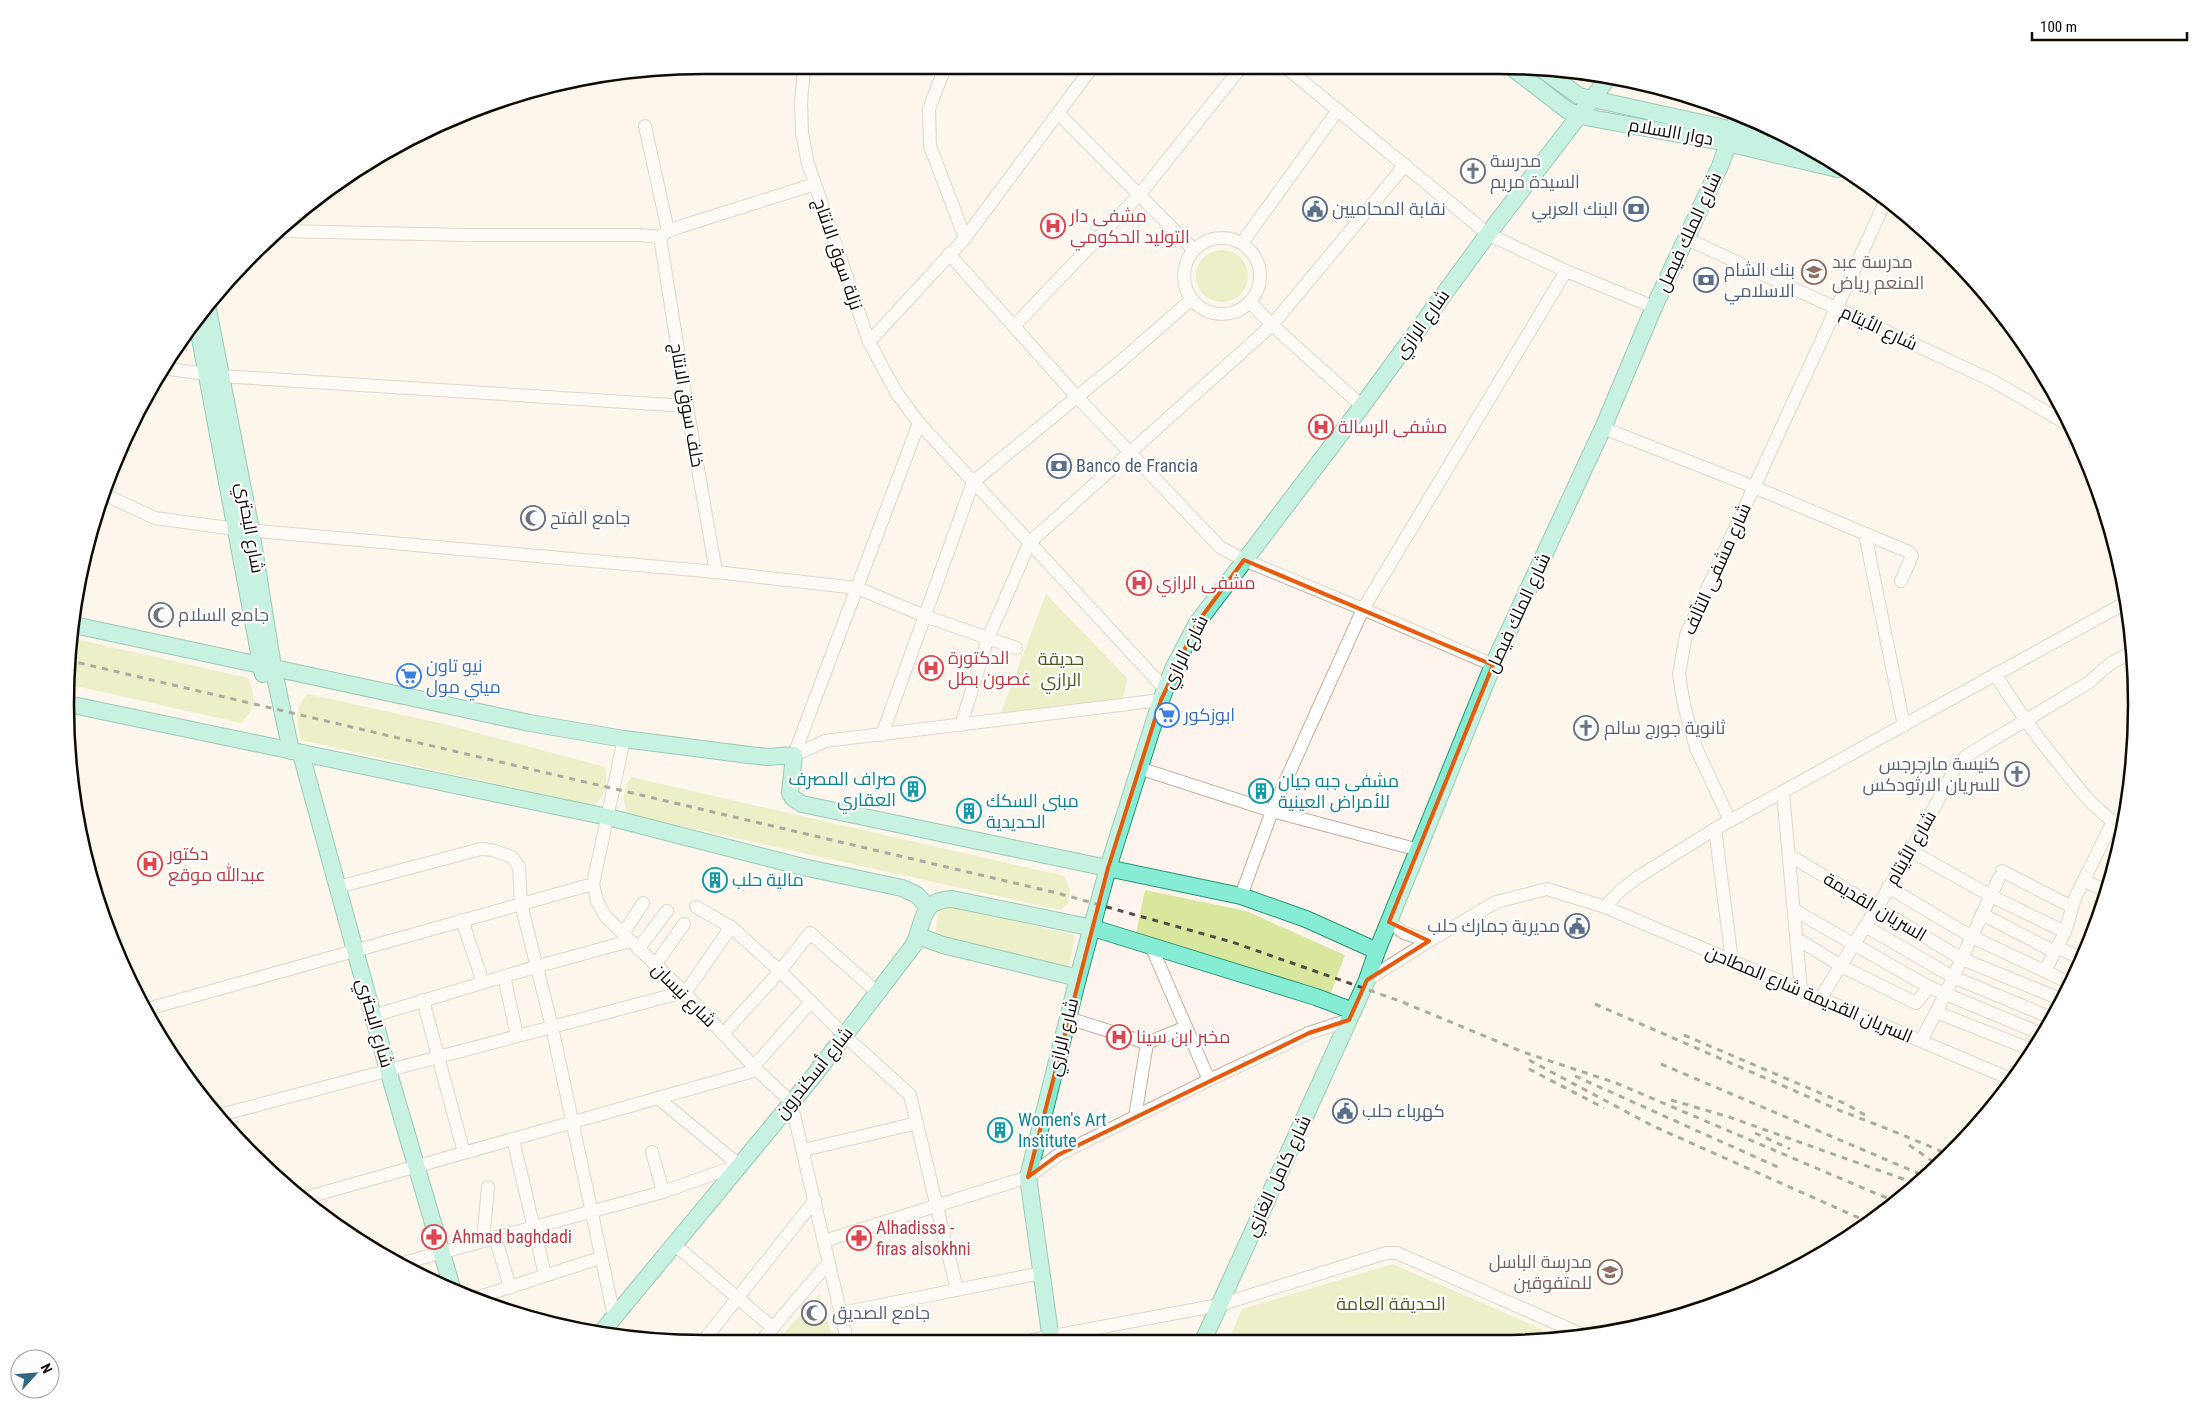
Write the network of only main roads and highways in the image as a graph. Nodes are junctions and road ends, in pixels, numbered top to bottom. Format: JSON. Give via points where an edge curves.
{"nodes":[{"id":1,"x":1521,"y":75,"type":"edge"},
{"id":2,"x":1552,"y":76,"type":"edge"},
{"id":3,"x":1604,"y":83,"type":"edge"},
{"id":4,"x":1592,"y":99,"type":"junction"},
{"id":5,"x":1580,"y":116,"type":"junction"},
{"id":6,"x":1735,"y":121,"type":"edge"},
{"id":7,"x":1730,"y":136,"type":"junction"},
{"id":8,"x":1781,"y":142,"type":"edge"},
{"id":9,"x":1823,"y":165,"type":"edge"},
{"id":10,"x":208,"y":316,"type":"edge"},
{"id":11,"x":199,"y":328,"type":"edge"},
{"id":12,"x":214,"y":375,"type":"junction"},
{"id":13,"x":79,"y":626,"type":"edge"},
{"id":14,"x":267,"y":666,"type":"junction"},
{"id":15,"x":74,"y":705,"type":"edge"},
{"id":16,"x":290,"y":751,"type":"junction"},
{"id":17,"x":1108,"y":868,"type":"junction"},
{"id":18,"x":928,"y":907,"type":"junction"},
{"id":19,"x":1093,"y":928,"type":"junction"},
{"id":20,"x":918,"y":936,"type":"junction"},
{"id":21,"x":1377,"y":951,"type":"junction"},
{"id":22,"x":1078,"y":978,"type":"junction"},
{"id":23,"x":1351,"y":1016,"type":"junction"},
{"id":24,"x":450,"y":1281,"type":"edge"},
{"id":25,"x":605,"y":1327,"type":"edge"},
{"id":26,"x":1050,"y":1335,"type":"edge"},
{"id":27,"x":1206,"y":1335,"type":"edge"}],
"edges":[{"from":1,"to":5,"type":"main road","name":"دوار االسلام","via":[[1567,110]]},
{"from":2,"to":4,"type":"main road","via":[[1579,96]]},
{"from":3,"to":4,"type":"main road","name":"شارع الرازي"},
{"from":4,"to":5,"type":"main road","name":"شارع الرازي"},
{"from":4,"to":7,"type":"main road"},
{"from":5,"to":7,"type":"main road","name":"دوار االسلام"},
{"from":5,"to":17,"type":"main road","name":"شارع الرازي","via":[[1197,623],[1163,695]]},
{"from":6,"to":7,"type":"main road","name":"شارع الملك فيصل"},
{"from":7,"to":8,"type":"main road"},
{"from":7,"to":9,"type":"main road","name":"دوار االسلام"},
{"from":7,"to":21,"type":"main road","name":"شارع الملك فيصل","via":[[1720,166],[1603,428],[1493,666]]},
{"from":10,"to":12,"type":"main road"},
{"from":11,"to":12,"type":"main road"},
{"from":12,"to":14,"type":"main road","name":"شارع البحتري"},
{"from":13,"to":14,"type":"main road"},
{"from":14,"to":16,"type":"main road","name":"شارع البحتري"},
{"from":14,"to":17,"type":"main road","via":[[530,723],[624,739],[768,757],[794,755],[790,793],[802,804]]},
{"from":15,"to":16,"type":"main road"},
{"from":16,"to":18,"type":"main road","via":[[608,818],[803,867],[902,888],[918,895]]},
{"from":16,"to":24,"type":"main road","name":"شارع البحتري","via":[[338,887]]},
{"from":17,"to":19,"type":"main road","name":"شارع الرازي"},
{"from":17,"to":21,"type":"main road","via":[[1241,896],[1299,916]]},
{"from":18,"to":19,"type":"main road","via":[[941,900],[952,899]]},
{"from":18,"to":20,"type":"main road","name":"شارع أسكندرون"},
{"from":19,"to":22,"type":"main road","name":"شارع الرازي"},
{"from":19,"to":23,"type":"main road","via":[[1316,997]]},
{"from":20,"to":22,"type":"main road"},
{"from":20,"to":25,"type":"main road","name":"شارع أسكندرون","via":[[845,1036]]},
{"from":21,"to":23,"type":"main road","name":"شارع الملك فيصل"},
{"from":22,"to":26,"type":"main road","name":"شارع الرازي","via":[[1028,1177]]},
{"from":23,"to":27,"type":"main road","name":"شارع كامل الغازي"}]}
